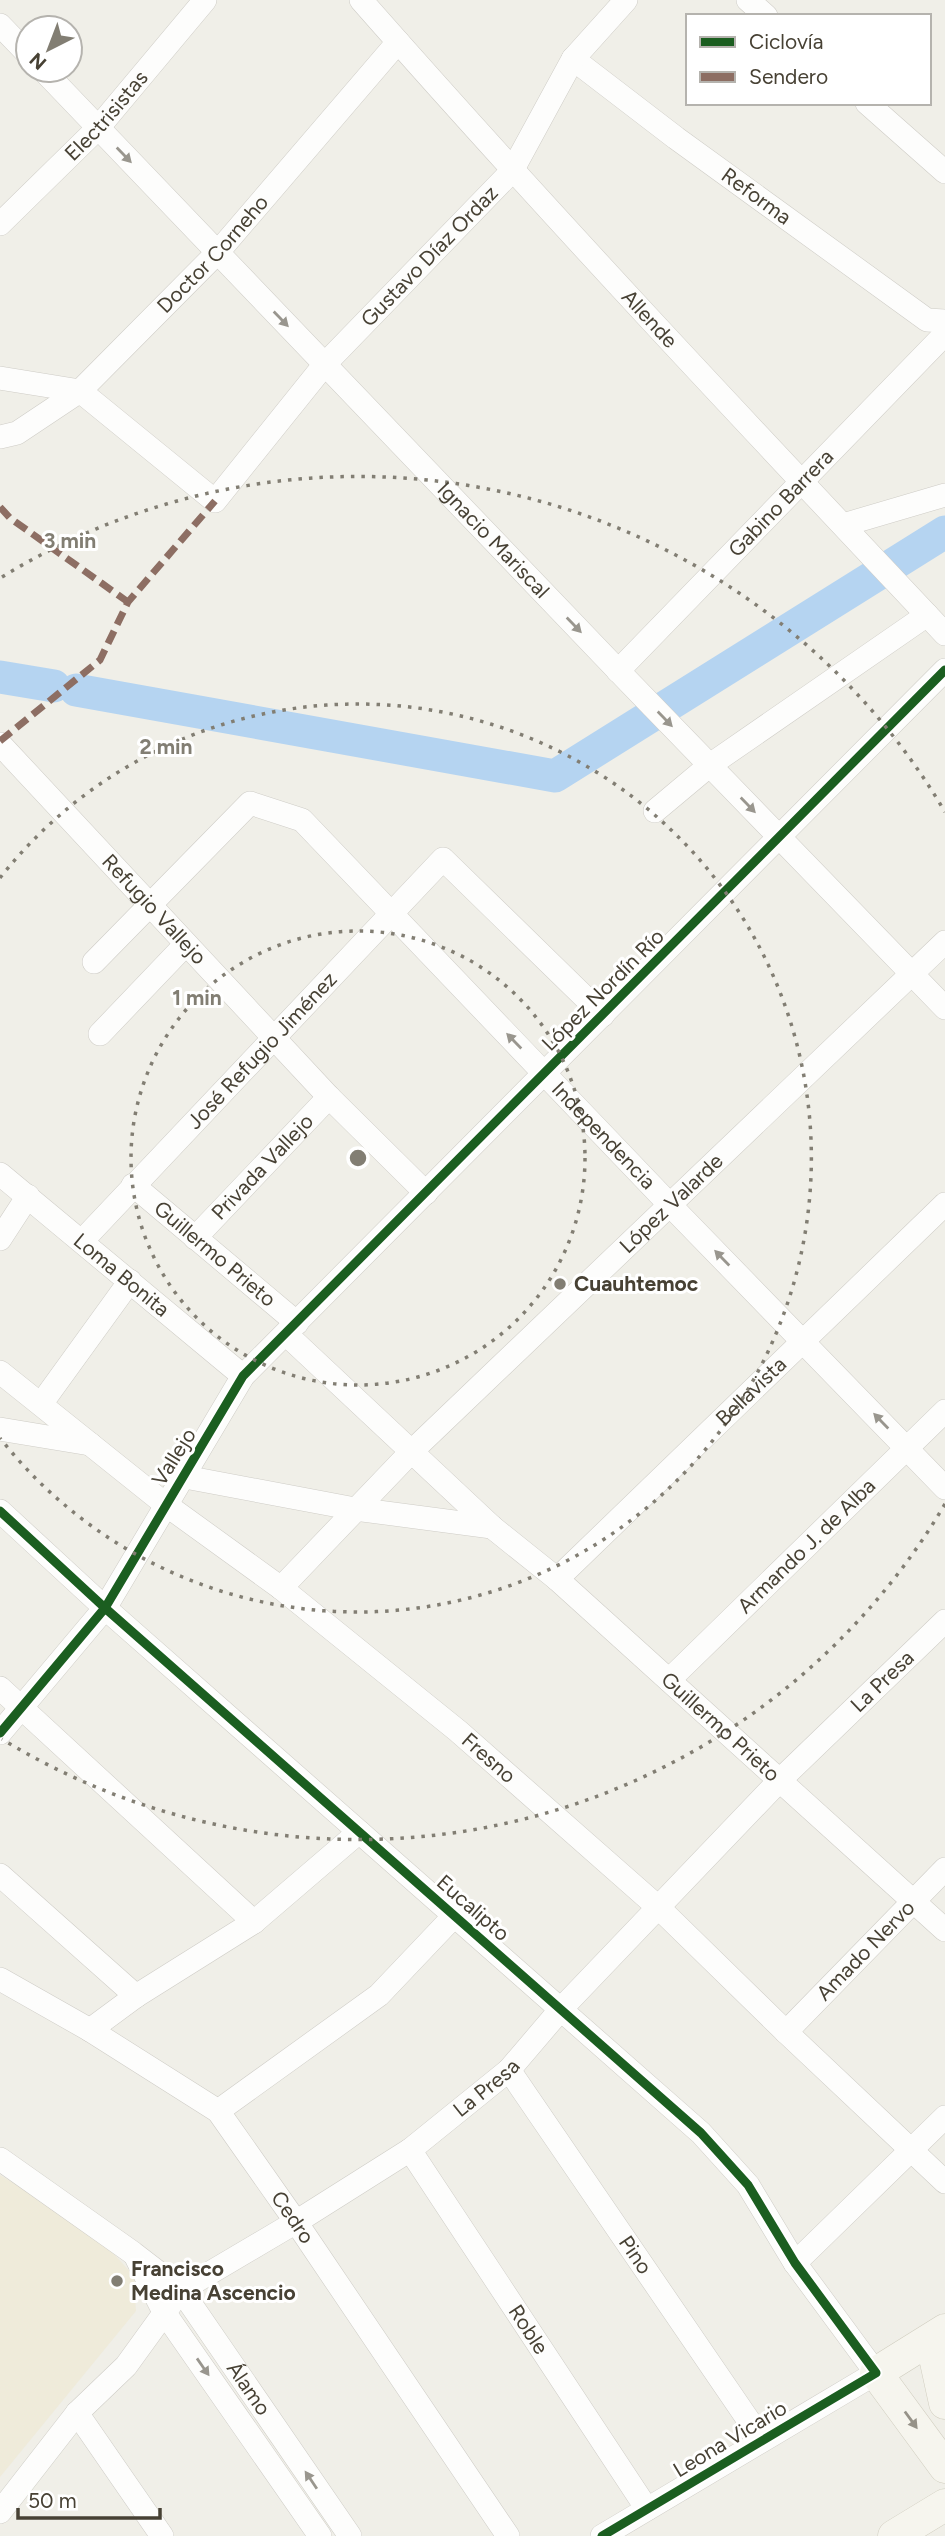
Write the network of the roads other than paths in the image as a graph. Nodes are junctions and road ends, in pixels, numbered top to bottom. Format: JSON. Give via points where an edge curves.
{"nodes":[{"id":1,"x":205,"y":0,"type":"edge"},
{"id":2,"x":361,"y":0,"type":"edge"},
{"id":3,"x":626,"y":0,"type":"edge"},
{"id":4,"x":748,"y":0,"type":"edge"},
{"id":5,"x":764,"y":14,"type":"edge"},
{"id":6,"x":0,"y":25,"type":"edge"},
{"id":7,"x":14,"y":40,"type":"edge"},
{"id":8,"x":398,"y":41,"type":"junction"},
{"id":9,"x":573,"y":59,"type":"junction"},
{"id":10,"x":56,"y":84,"type":"edge"},
{"id":11,"x":869,"y":105,"type":"edge"},
{"id":12,"x":98,"y":128,"type":"junction"},
{"id":13,"x":512,"y":171,"type":"junction"},
{"id":14,"x":945,"y":172,"type":"edge"},
{"id":15,"x":0,"y":224,"type":"edge"},
{"id":16,"x":218,"y":252,"type":"junction"},
{"id":17,"x":945,"y":321,"type":"edge"},
{"id":18,"x":945,"y":334,"type":"edge"},
{"id":19,"x":325,"y":364,"type":"junction"},
{"id":20,"x":0,"y":378,"type":"edge"},
{"id":21,"x":80,"y":391,"type":"junction"},
{"id":22,"x":0,"y":437,"type":"edge"},
{"id":23,"x":802,"y":484,"type":"junction"},
{"id":24,"x":945,"y":495,"type":"edge"},
{"id":25,"x":848,"y":530,"type":"junction"},
{"id":26,"x":923,"y":610,"type":"junction"},
{"id":27,"x":945,"y":634,"type":"edge"},
{"id":28,"x":945,"y":670,"type":"edge"},
{"id":29,"x":624,"y":677,"type":"junction"},
{"id":30,"x":0,"y":744,"type":"edge"},
{"id":31,"x":705,"y":760,"type":"junction"},
{"id":32,"x":655,"y":811,"type":"dead end"},
{"id":33,"x":779,"y":837,"type":"junction"},
{"id":34,"x":149,"y":906,"type":"junction"},
{"id":35,"x":391,"y":915,"type":"junction"},
{"id":36,"x":945,"y":942,"type":"edge"},
{"id":37,"x":186,"y":944,"type":"junction"},
{"id":38,"x":94,"y":962,"type":"dead end"},
{"id":39,"x":912,"y":974,"type":"junction"},
{"id":40,"x":945,"y":1008,"type":"edge"},
{"id":41,"x":603,"y":1015,"type":"junction"},
{"id":42,"x":100,"y":1034,"type":"dead end"},
{"id":43,"x":272,"y":1038,"type":"junction"},
{"id":44,"x":545,"y":1073,"type":"junction"},
{"id":45,"x":328,"y":1097,"type":"junction"},
{"id":46,"x":0,"y":1174,"type":"edge"},
{"id":47,"x":133,"y":1185,"type":"junction"},
{"id":48,"x":426,"y":1193,"type":"junction"},
{"id":49,"x":28,"y":1196,"type":"junction"},
{"id":50,"x":945,"y":1204,"type":"edge"},
{"id":51,"x":670,"y":1205,"type":"junction"},
{"id":52,"x":195,"y":1238,"type":"junction"},
{"id":53,"x":0,"y":1239,"type":"edge"},
{"id":54,"x":82,"y":1241,"type":"junction"},
{"id":55,"x":130,"y":1281,"type":"junction"},
{"id":56,"x":291,"y":1328,"type":"junction"},
{"id":57,"x":803,"y":1341,"type":"junction"},
{"id":58,"x":0,"y":1372,"type":"edge"},
{"id":59,"x":243,"y":1376,"type":"junction"},
{"id":60,"x":41,"y":1404,"type":"junction"},
{"id":61,"x":945,"y":1412,"type":"edge"},
{"id":62,"x":0,"y":1429,"type":"edge"},
{"id":63,"x":90,"y":1444,"type":"junction"},
{"id":64,"x":907,"y":1448,"type":"junction"},
{"id":65,"x":411,"y":1452,"type":"junction"},
{"id":66,"x":185,"y":1476,"type":"junction"},
{"id":67,"x":945,"y":1488,"type":"edge"},
{"id":68,"x":165,"y":1504,"type":"junction"},
{"id":69,"x":355,"y":1509,"type":"junction"},
{"id":70,"x":0,"y":1511,"type":"edge"},
{"id":71,"x":492,"y":1527,"type":"junction"},
{"id":72,"x":557,"y":1579,"type":"junction"},
{"id":73,"x":281,"y":1588,"type":"junction"},
{"id":74,"x":105,"y":1608,"type":"junction"},
{"id":75,"x":945,"y":1621,"type":"edge"},
{"id":76,"x":669,"y":1680,"type":"junction"},
{"id":77,"x":0,"y":1688,"type":"edge"},
{"id":78,"x":21,"y":1706,"type":"junction"},
{"id":79,"x":0,"y":1733,"type":"edge"},
{"id":80,"x":779,"y":1780,"type":"junction"},
{"id":81,"x":359,"y":1832,"type":"junction"},
{"id":82,"x":945,"y":1868,"type":"edge"},
{"id":83,"x":0,"y":1875,"type":"edge"},
{"id":84,"x":913,"y":1903,"type":"junction"},
{"id":85,"x":659,"y":1908,"type":"junction"},
{"id":86,"x":455,"y":1915,"type":"junction"},
{"id":87,"x":254,"y":1922,"type":"junction"},
{"id":88,"x":945,"y":1930,"type":"edge"},
{"id":89,"x":0,"y":1979,"type":"edge"},
{"id":90,"x":136,"y":1996,"type":"junction"},
{"id":91,"x":561,"y":2009,"type":"junction"},
{"id":92,"x":90,"y":2030,"type":"junction"},
{"id":93,"x":786,"y":2032,"type":"junction"},
{"id":94,"x":509,"y":2070,"type":"junction"},
{"id":95,"x":218,"y":2111,"type":"junction"},
{"id":96,"x":945,"y":2117,"type":"edge"},
{"id":97,"x":410,"y":2150,"type":"junction"},
{"id":98,"x":911,"y":2150,"type":"junction"},
{"id":99,"x":0,"y":2159,"type":"edge"},
{"id":100,"x":945,"y":2182,"type":"edge"},
{"id":101,"x":296,"y":2222,"type":"junction"},
{"id":102,"x":134,"y":2253,"type":"junction"},
{"id":103,"x":795,"y":2263,"type":"junction"},
{"id":104,"x":181,"y":2290,"type":"junction"},
{"id":105,"x":164,"y":2312,"type":"junction"},
{"id":106,"x":938,"y":2335,"type":"edge"},
{"id":107,"x":876,"y":2373,"type":"junction"},
{"id":108,"x":945,"y":2403,"type":"edge"},
{"id":109,"x":77,"y":2413,"type":"junction"},
{"id":110,"x":762,"y":2440,"type":"junction"},
{"id":111,"x":945,"y":2467,"type":"edge"},
{"id":112,"x":945,"y":2505,"type":"edge"},
{"id":113,"x":647,"y":2509,"type":"junction"},
{"id":114,"x":0,"y":2512,"type":"edge"},
{"id":115,"x":162,"y":2536,"type":"edge"},
{"id":116,"x":320,"y":2536,"type":"edge"},
{"id":117,"x":350,"y":2536,"type":"edge"},
{"id":118,"x":508,"y":2536,"type":"edge"},
{"id":119,"x":602,"y":2536,"type":"edge"},
{"id":120,"x":894,"y":2536,"type":"edge"}],
"edges":[{"from":1,"to":12,"type":"street","name":"Electrisistas"},
{"from":2,"to":8,"type":"street","name":"Allende"},
{"from":3,"to":9,"type":"street","name":"Gustavo Díaz Ordaz"},
{"from":4,"to":5,"type":"street"},
{"from":6,"to":7,"type":"street"},
{"from":8,"to":13,"type":"street","name":"Allende"},
{"from":8,"to":16,"type":"street","name":"Doctor Corneho"},
{"from":9,"to":13,"type":"street","name":"Gustavo Díaz Ordaz"},
{"from":9,"to":17,"type":"street","name":"Reforma","via":[[927,320]]},
{"from":10,"to":12,"type":"street","name":"Ignacio Mariscal"},
{"from":11,"to":14,"type":"street"},
{"from":12,"to":15,"type":"street","name":"Electrisistas"},
{"from":12,"to":16,"type":"street","name":"Ignacio Mariscal","one_way":true},
{"from":13,"to":19,"type":"street","name":"Gustavo Díaz Ordaz"},
{"from":13,"to":23,"type":"street","name":"Allende"},
{"from":16,"to":19,"type":"street","name":"Ignacio Mariscal","one_way":true},
{"from":16,"to":21,"type":"street","name":"Doctor Corneho"},
{"from":18,"to":23,"type":"street","name":"Gabino Barrera"},
{"from":19,"to":21,"type":"street","name":"Gustavo Díaz Ordaz","via":[[215,500]]},
{"from":19,"to":29,"type":"street","name":"Ignacio Mariscal","one_way":true},
{"from":20,"to":21,"type":"street"},
{"from":21,"to":22,"type":"street","name":"Doctor Corneho","via":[[17,433]]},
{"from":23,"to":25,"type":"street","name":"Allende"},
{"from":23,"to":29,"type":"street","name":"Gabino Barrera"},
{"from":24,"to":25,"type":"street"},
{"from":25,"to":26,"type":"street","name":"Allende"},
{"from":26,"to":27,"type":"street","name":"Allende"},
{"from":26,"to":31,"type":"street"},
{"from":28,"to":33,"type":"street","name":"López Nordín Río"},
{"from":29,"to":31,"type":"street","name":"Ignacio Mariscal","one_way":true},
{"from":30,"to":34,"type":"street","name":"Refugio Vallejo"},
{"from":31,"to":32,"type":"street"},
{"from":31,"to":33,"type":"street","name":"Ignacio Mariscal","one_way":true},
{"from":33,"to":39,"type":"street","name":"Ignacio Mariscal"},
{"from":33,"to":41,"type":"street","name":"López Nordín Río"},
{"from":34,"to":35,"type":"street","name":"Independencia","via":[[250,803],[302,820]]},
{"from":34,"to":37,"type":"street","name":"Refugio Vallejo"},
{"from":34,"to":38,"type":"street"},
{"from":35,"to":41,"type":"street","name":"José Refugio Jiménez","via":[[443,859]]},
{"from":35,"to":43,"type":"street","name":"José Refugio Jiménez"},
{"from":44,"to":35,"type":"street","name":"Independencia","one_way":true},
{"from":36,"to":39,"type":"street","name":"López Valarde"},
{"from":37,"to":42,"type":"street"},
{"from":37,"to":43,"type":"street","name":"Refugio Vallejo"},
{"from":39,"to":40,"type":"street","name":"Ignacio Mariscal"},
{"from":39,"to":51,"type":"street","name":"López Valarde"},
{"from":41,"to":44,"type":"street","name":"López Nordín Río"},
{"from":43,"to":45,"type":"street","name":"Refugio Vallejo"},
{"from":43,"to":47,"type":"street","name":"José Refugio Jiménez"},
{"from":44,"to":48,"type":"street","name":"López Nordín Río"},
{"from":44,"to":51,"type":"street","name":"Independencia"},
{"from":45,"to":48,"type":"street","name":"Refugio Vallejo"},
{"from":45,"to":52,"type":"street","name":"Privada Vallejo"},
{"from":46,"to":49,"type":"street","name":"Loma Bonita"},
{"from":47,"to":52,"type":"street","name":"Guillermo Prieto"},
{"from":47,"to":54,"type":"street","name":"José Refugio Jiménez"},
{"from":48,"to":56,"type":"street","name":"López Nordín Río"},
{"from":49,"to":53,"type":"street"},
{"from":49,"to":54,"type":"street","name":"Loma Bonita"},
{"from":50,"to":57,"type":"street","name":"Bellavista"},
{"from":57,"to":51,"type":"street","name":"Independencia","one_way":true},
{"from":51,"to":65,"type":"street","name":"López Valarde"},
{"from":52,"to":56,"type":"street","name":"Guillermo Prieto"},
{"from":54,"to":55,"type":"street","name":"Loma Bonita"},
{"from":55,"to":59,"type":"street","name":"Loma Bonita"},
{"from":55,"to":60,"type":"street"},
{"from":56,"to":59,"type":"street","name":"Vallejo"},
{"from":56,"to":65,"type":"street","name":"Guillermo Prieto"},
{"from":64,"to":57,"type":"street","name":"Independencia","one_way":true},
{"from":57,"to":72,"type":"street","name":"Bellavista"},
{"from":58,"to":60,"type":"street","name":"Fresno"},
{"from":59,"to":66,"type":"street","name":"Vallejo"},
{"from":60,"to":63,"type":"street","name":"Fresno"},
{"from":61,"to":64,"type":"street","name":"Armando J. de Alba"},
{"from":62,"to":63,"type":"street"},
{"from":63,"to":68,"type":"street","name":"Fresno"},
{"from":64,"to":67,"type":"street","name":"Independencia"},
{"from":64,"to":76,"type":"street","name":"Armando J. de Alba"},
{"from":65,"to":69,"type":"street","name":"López Valarde"},
{"from":65,"to":71,"type":"street","name":"Guillermo Prieto"},
{"from":66,"to":68,"type":"street","name":"Vallejo"},
{"from":66,"to":69,"type":"street"},
{"from":68,"to":73,"type":"street","name":"Fresno"},
{"from":68,"to":74,"type":"street","name":"Vallejo"},
{"from":69,"to":71,"type":"street"},
{"from":69,"to":73,"type":"street","name":"López Valarde"},
{"from":70,"to":74,"type":"street","name":"Eucalipto"},
{"from":71,"to":72,"type":"street","name":"Guillermo Prieto"},
{"from":72,"to":76,"type":"street","name":"Guillermo Prieto"},
{"from":73,"to":85,"type":"street","name":"Fresno","via":[[458,1731]]},
{"from":74,"to":78,"type":"street","name":"Vallejo"},
{"from":74,"to":81,"type":"street","name":"Eucalipto"},
{"from":75,"to":80,"type":"street","name":"La Presa"},
{"from":76,"to":80,"type":"street","name":"Guillermo Prieto"},
{"from":77,"to":78,"type":"street"},
{"from":78,"to":79,"type":"street","name":"Vallejo"},
{"from":78,"to":87,"type":"street"},
{"from":80,"to":84,"type":"street","name":"Guillermo Prieto"},
{"from":80,"to":85,"type":"street","name":"La Presa"},
{"from":81,"to":86,"type":"street","name":"Eucalipto"},
{"from":81,"to":87,"type":"street"},
{"from":82,"to":84,"type":"street","name":"Amado Nervo"},
{"from":83,"to":90,"type":"street"},
{"from":84,"to":88,"type":"street","name":"Guillermo Prieto"},
{"from":84,"to":93,"type":"street","name":"Amado Nervo"},
{"from":85,"to":91,"type":"street","name":"La Presa"},
{"from":85,"to":93,"type":"street","name":"Fresno"},
{"from":86,"to":91,"type":"street","name":"Eucalipto"},
{"from":86,"to":95,"type":"street","via":[[379,1996]]},
{"from":87,"to":90,"type":"street"},
{"from":89,"to":92,"type":"street","name":"Cedro"},
{"from":90,"to":92,"type":"street"},
{"from":91,"to":94,"type":"street","name":"La Presa"},
{"from":91,"to":103,"type":"street","name":"Eucalipto","via":[[701,2133],[748,2185]]},
{"from":92,"to":95,"type":"street","name":"Cedro"},
{"from":93,"to":98,"type":"street","name":"Fresno"},
{"from":94,"to":97,"type":"street","name":"La Presa"},
{"from":94,"to":110,"type":"street","name":"Pino"},
{"from":95,"to":101,"type":"street","name":"Cedro"},
{"from":96,"to":98,"type":"street"},
{"from":97,"to":101,"type":"street","name":"La Presa"},
{"from":97,"to":113,"type":"street","name":"Roble"},
{"from":98,"to":100,"type":"street","name":"Fresno"},
{"from":98,"to":103,"type":"street"},
{"from":99,"to":102,"type":"street","name":"Álamo"},
{"from":101,"to":104,"type":"street","name":"La Presa"},
{"from":101,"to":118,"type":"street","name":"Cedro"},
{"from":102,"to":104,"type":"street","name":"Álamo"},
{"from":102,"to":105,"type":"street","name":"Álamo"},
{"from":103,"to":107,"type":"street","name":"Eucalipto"},
{"from":104,"to":105,"type":"street","name":"La Presa"},
{"from":117,"to":104,"type":"street","name":"Álamo","one_way":true},
{"from":105,"to":109,"type":"street","name":"La Presa","via":[[126,2366]]},
{"from":105,"to":116,"type":"street","name":"Álamo","one_way":true},
{"from":106,"to":107,"type":"main road"},
{"from":106,"to":108,"type":"main road"},
{"from":107,"to":110,"type":"street","name":"Leona Vicario"},
{"from":107,"to":111,"type":"main road","one_way":true},
{"from":109,"to":114,"type":"street","name":"La Presa"},
{"from":109,"to":115,"type":"street"},
{"from":110,"to":113,"type":"street","name":"Leona Vicario"},
{"from":112,"to":120,"type":"main road"},
{"from":113,"to":119,"type":"street","name":"Leona Vicario"}]}
